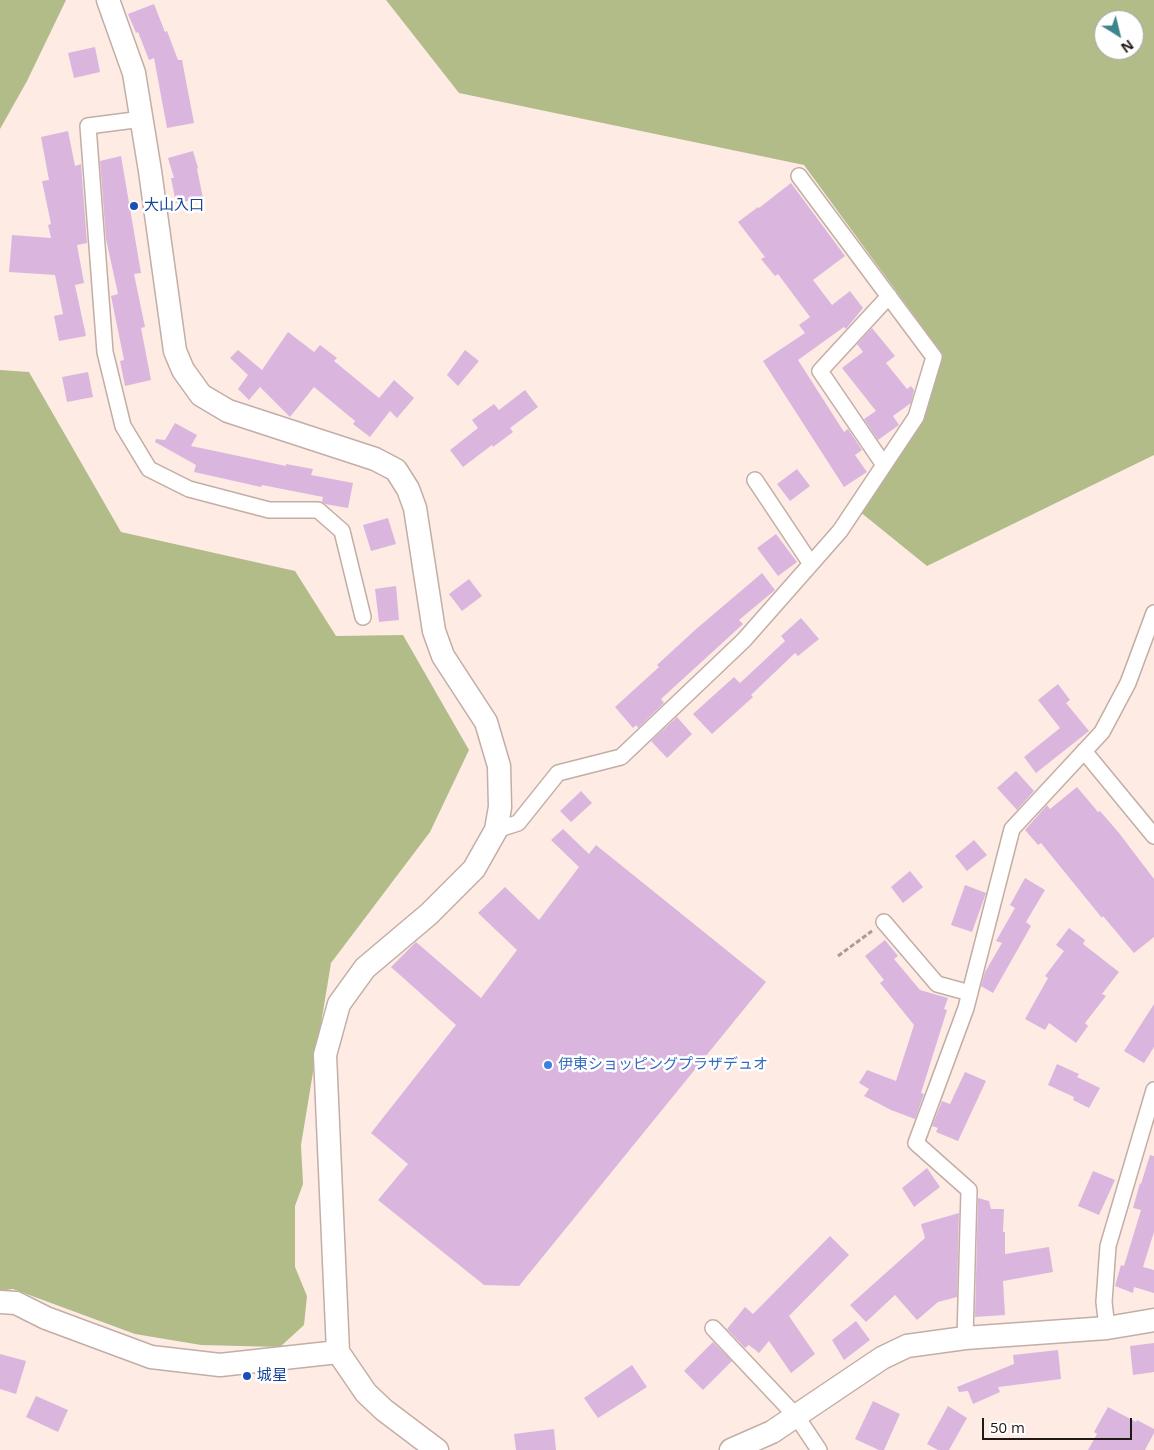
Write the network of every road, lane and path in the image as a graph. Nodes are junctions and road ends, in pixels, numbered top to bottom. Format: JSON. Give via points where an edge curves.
{"nodes":[{"id":1,"x":108,"y":0,"type":"edge"},
{"id":2,"x":142,"y":118,"type":"junction"},
{"id":3,"x":800,"y":176,"type":"dead end"},
{"id":4,"x":889,"y":296,"type":"junction"},
{"id":5,"x":884,"y":465,"type":"junction"},
{"id":6,"x":755,"y":480,"type":"dead end"},
{"id":7,"x":811,"y":564,"type":"junction"},
{"id":8,"x":1154,"y":613,"type":"edge"},
{"id":9,"x":362,"y":617,"type":"dead end"},
{"id":10,"x":1084,"y":751,"type":"junction"},
{"id":11,"x":496,"y":830,"type":"junction"},
{"id":12,"x":1154,"y":836,"type":"edge"},
{"id":13,"x":884,"y":922,"type":"joint"},
{"id":14,"x":838,"y":956,"type":"dead end"},
{"id":15,"x":970,"y":993,"type":"junction"},
{"id":16,"x":1154,"y":1090,"type":"edge"},
{"id":17,"x":0,"y":1302,"type":"edge"},
{"id":18,"x":1154,"y":1320,"type":"edge"},
{"id":19,"x":713,"y":1328,"type":"dead end"},
{"id":20,"x":1108,"y":1328,"type":"junction"},
{"id":21,"x":965,"y":1338,"type":"junction"},
{"id":22,"x":338,"y":1352,"type":"junction"},
{"id":23,"x":796,"y":1417,"type":"junction"},
{"id":24,"x":437,"y":1450,"type":"edge"},
{"id":25,"x":731,"y":1450,"type":"edge"},
{"id":26,"x":819,"y":1450,"type":"edge"}],
"edges":[{"from":1,"to":2,"type":"street","via":[[134,73]]},
{"from":2,"to":9,"type":"street","via":[[88,126],[105,352],[122,426],[149,468],[189,489],[269,510],[318,510],[342,531]]},
{"from":2,"to":11,"type":"street","via":[[175,351],[183,370],[201,395],[228,411],[375,459],[396,470],[415,508],[434,631],[443,656],[486,722],[499,766],[500,808]]},
{"from":3,"to":4,"type":"street"},
{"from":4,"to":5,"type":"street","via":[[934,357],[916,417]]},
{"from":4,"to":5,"type":"street","via":[[820,371]]},
{"from":5,"to":7,"type":"street","via":[[840,531]]},
{"from":6,"to":7,"type":"street"},
{"from":7,"to":11,"type":"street","via":[[744,640],[622,757],[558,773],[518,823]]},
{"from":8,"to":10,"type":"street","via":[[1128,683],[1102,732]]},
{"from":10,"to":12,"type":"street"},
{"from":10,"to":15,"type":"street","via":[[1012,830]]},
{"from":11,"to":22,"type":"street","via":[[474,869],[429,914],[365,968],[340,1004],[325,1055]]},
{"from":13,"to":14,"type":"path"},
{"from":13,"to":15,"type":"street","via":[[937,984]]},
{"from":15,"to":21,"type":"street","via":[[916,1143],[969,1190]]},
{"from":16,"to":20,"type":"street","via":[[1108,1246],[1104,1302]]},
{"from":17,"to":22,"type":"street","via":[[16,1304],[151,1357],[220,1365]]},
{"from":18,"to":20,"type":"street"},
{"from":19,"to":23,"type":"street"},
{"from":20,"to":21,"type":"street"},
{"from":21,"to":23,"type":"street","via":[[907,1346],[882,1358]]},
{"from":22,"to":24,"type":"street","via":[[366,1393]]},
{"from":23,"to":25,"type":"street","via":[[772,1432]]},
{"from":23,"to":26,"type":"street"}]}
